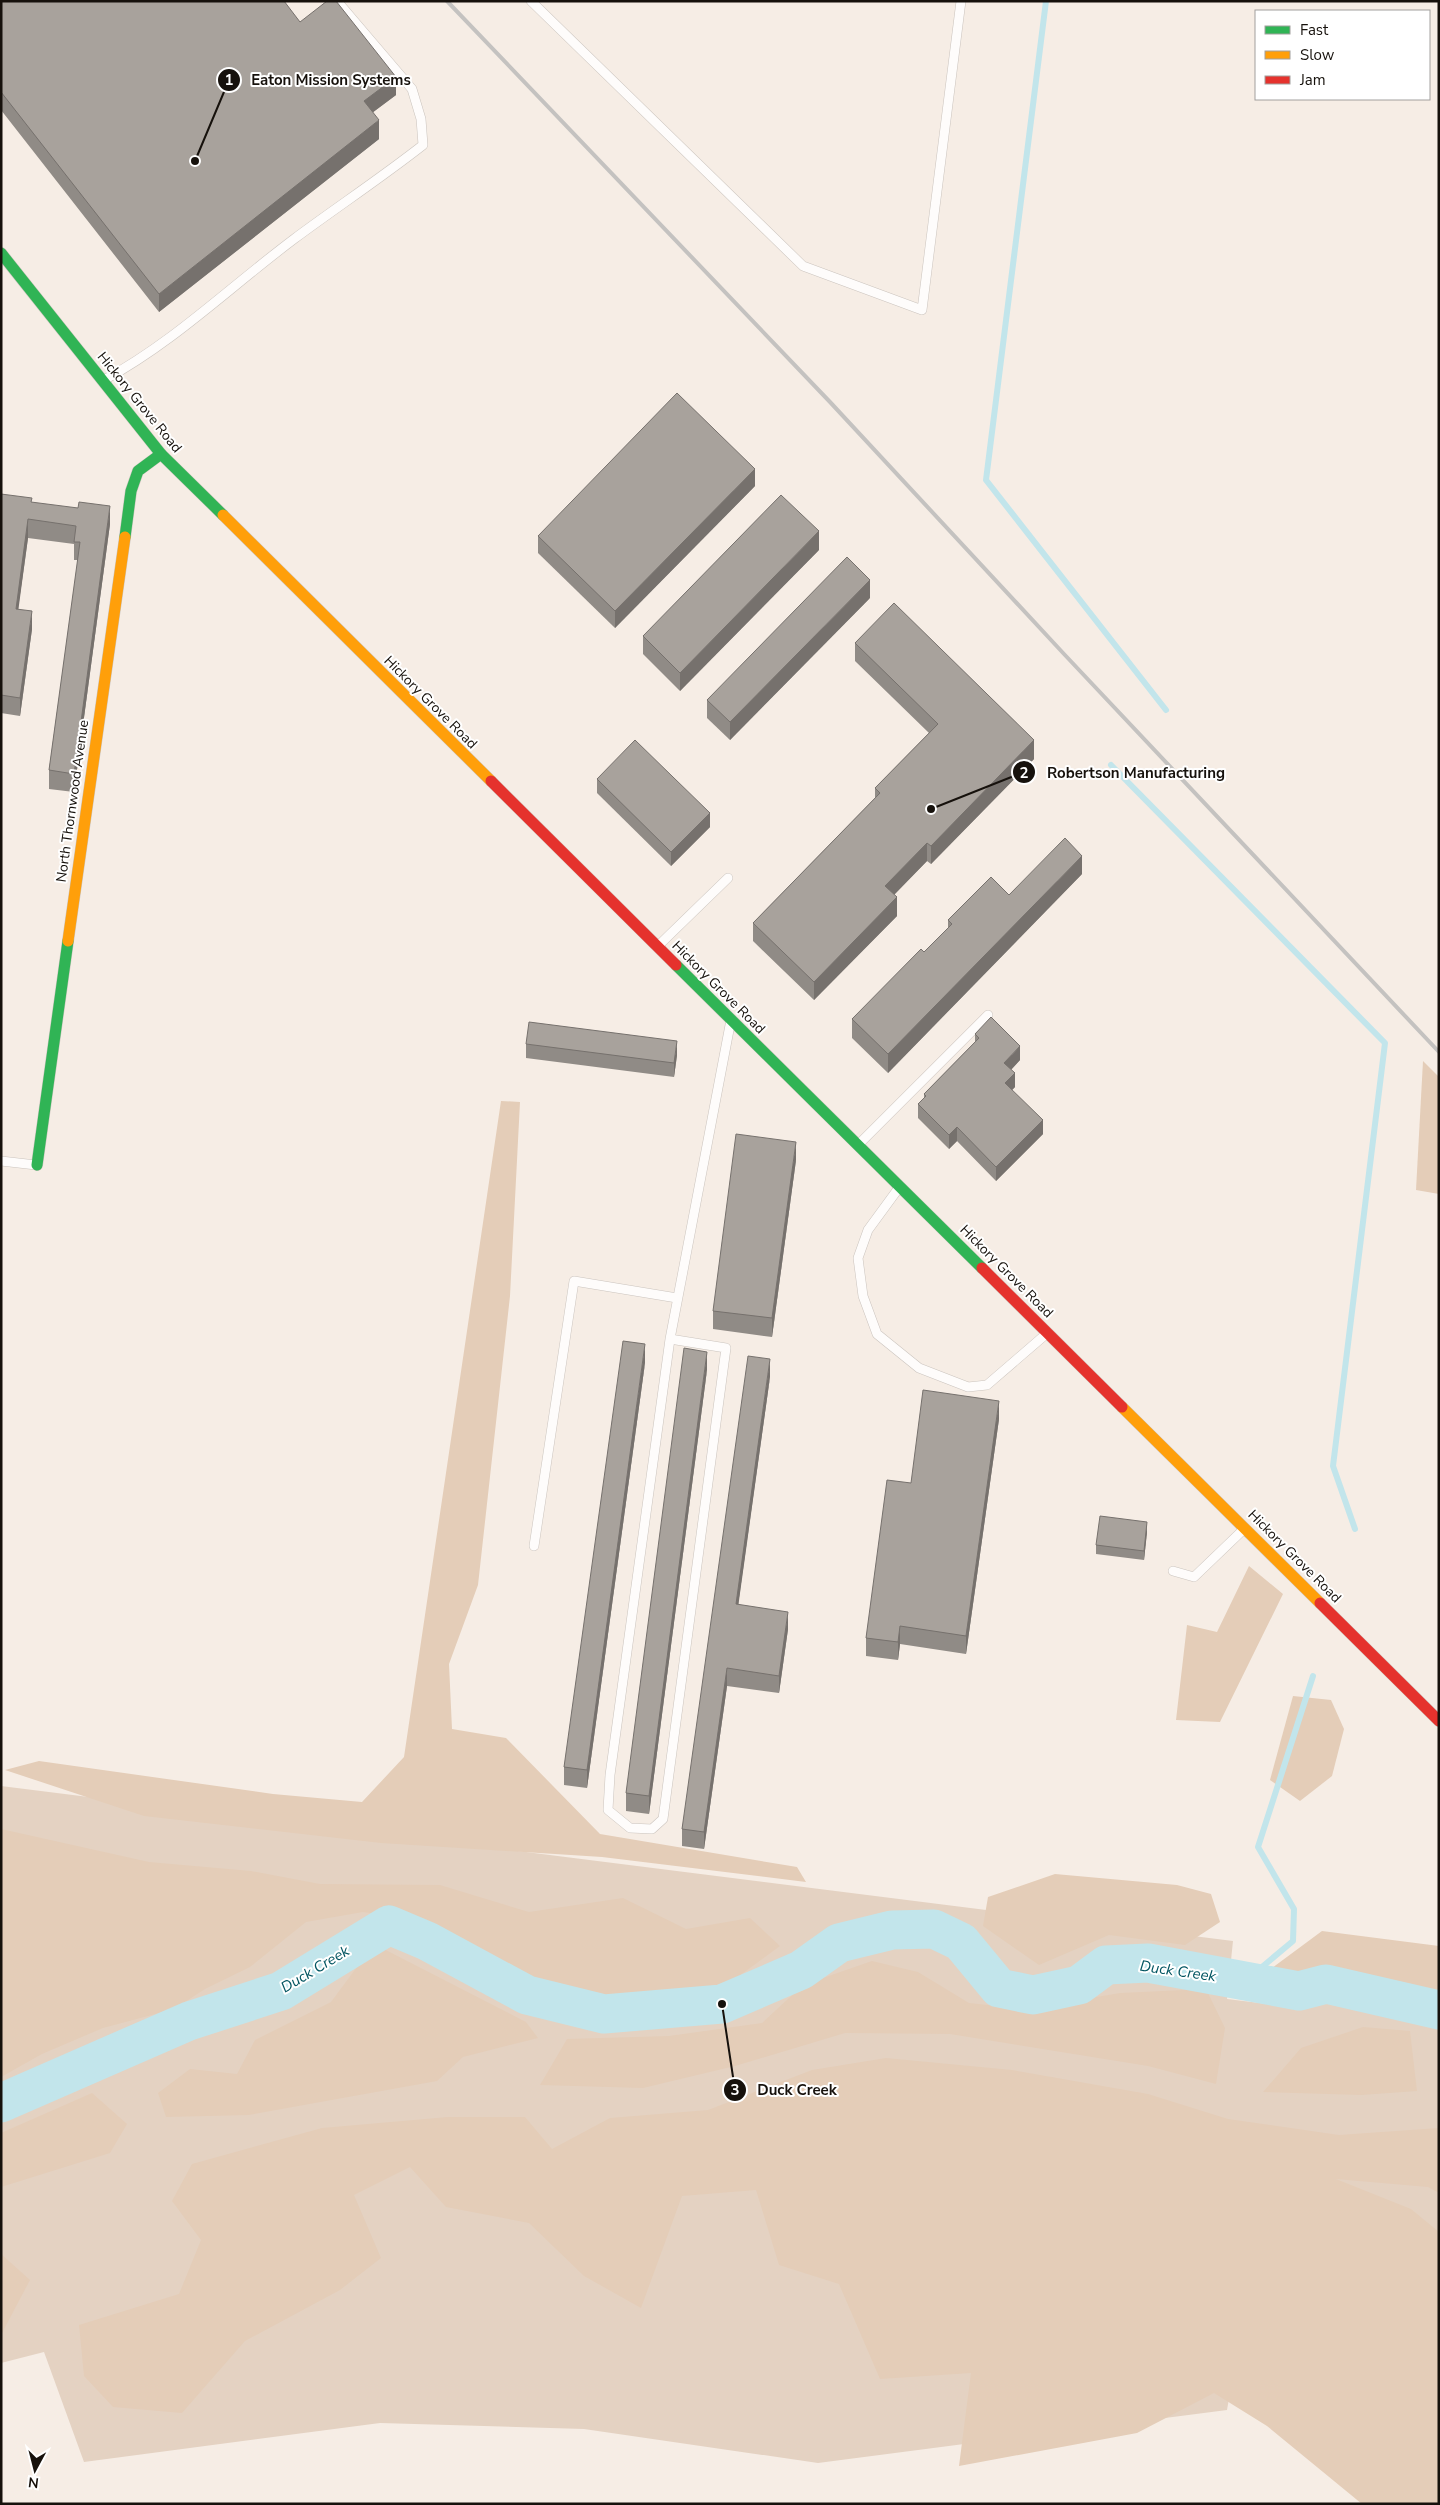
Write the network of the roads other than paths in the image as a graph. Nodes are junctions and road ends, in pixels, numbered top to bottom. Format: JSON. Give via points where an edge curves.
{"nodes":[{"id":1,"x":337,"y":1,"type":"edge"},
{"id":2,"x":531,"y":1,"type":"edge"},
{"id":3,"x":961,"y":1,"type":"edge"},
{"id":4,"x":1,"y":253,"type":"edge"},
{"id":5,"x":103,"y":380,"type":"junction"},
{"id":6,"x":161,"y":454,"type":"junction"},
{"id":7,"x":728,"y":878,"type":"dead end"},
{"id":8,"x":657,"y":947,"type":"junction"},
{"id":9,"x":988,"y":1015,"type":"dead end"},
{"id":10,"x":731,"y":1020,"type":"junction"},
{"id":11,"x":858,"y":1145,"type":"junction"},
{"id":12,"x":1,"y":1161,"type":"edge"},
{"id":13,"x":37,"y":1165,"type":"joint"},
{"id":14,"x":900,"y":1186,"type":"junction"},
{"id":15,"x":677,"y":1298,"type":"junction"},
{"id":16,"x":1048,"y":1333,"type":"junction"},
{"id":17,"x":670,"y":1339,"type":"junction"},
{"id":18,"x":1245,"y":1528,"type":"junction"},
{"id":19,"x":534,"y":1546,"type":"dead end"},
{"id":20,"x":1173,"y":1571,"type":"dead end"},
{"id":21,"x":1439,"y":1721,"type":"edge"}],
"edges":[{"from":1,"to":5,"type":"lane","via":[[412,89],[421,119],[423,145],[294,239],[140,361]]},
{"from":2,"to":3,"type":"lane","via":[[803,266],[922,310]]},
{"from":4,"to":5,"type":"main road","name":"Hickory Grove Road"},
{"from":5,"to":6,"type":"main road","name":"Hickory Grove Road"},
{"from":6,"to":8,"type":"main road","name":"Hickory Grove Road"},
{"from":6,"to":13,"type":"main road","name":"North Thornwood Avenue","via":[[138,471],[130,491]]},
{"from":7,"to":8,"type":"lane"},
{"from":8,"to":10,"type":"main road","name":"Hickory Grove Road"},
{"from":9,"to":11,"type":"lane"},
{"from":10,"to":11,"type":"main road","name":"Hickory Grove Road"},
{"from":10,"to":15,"type":"lane"},
{"from":11,"to":14,"type":"main road","name":"Hickory Grove Road"},
{"from":12,"to":13,"type":"lane"},
{"from":14,"to":16,"type":"main road","name":"Hickory Grove Road"},
{"from":14,"to":16,"type":"lane","via":[[868,1230],[858,1258],[863,1296],[877,1334],[919,1368],[968,1387],[988,1385]]},
{"from":15,"to":17,"type":"lane"},
{"from":15,"to":19,"type":"lane","via":[[574,1281]]},
{"from":16,"to":18,"type":"main road","name":"Hickory Grove Road"},
{"from":17,"to":17,"type":"lane","via":[[610,1776],[608,1810],[630,1828],[652,1828],[663,1819],[726,1348]]},
{"from":18,"to":20,"type":"lane","via":[[1194,1577]]},
{"from":18,"to":21,"type":"main road","name":"Hickory Grove Road"}]}
